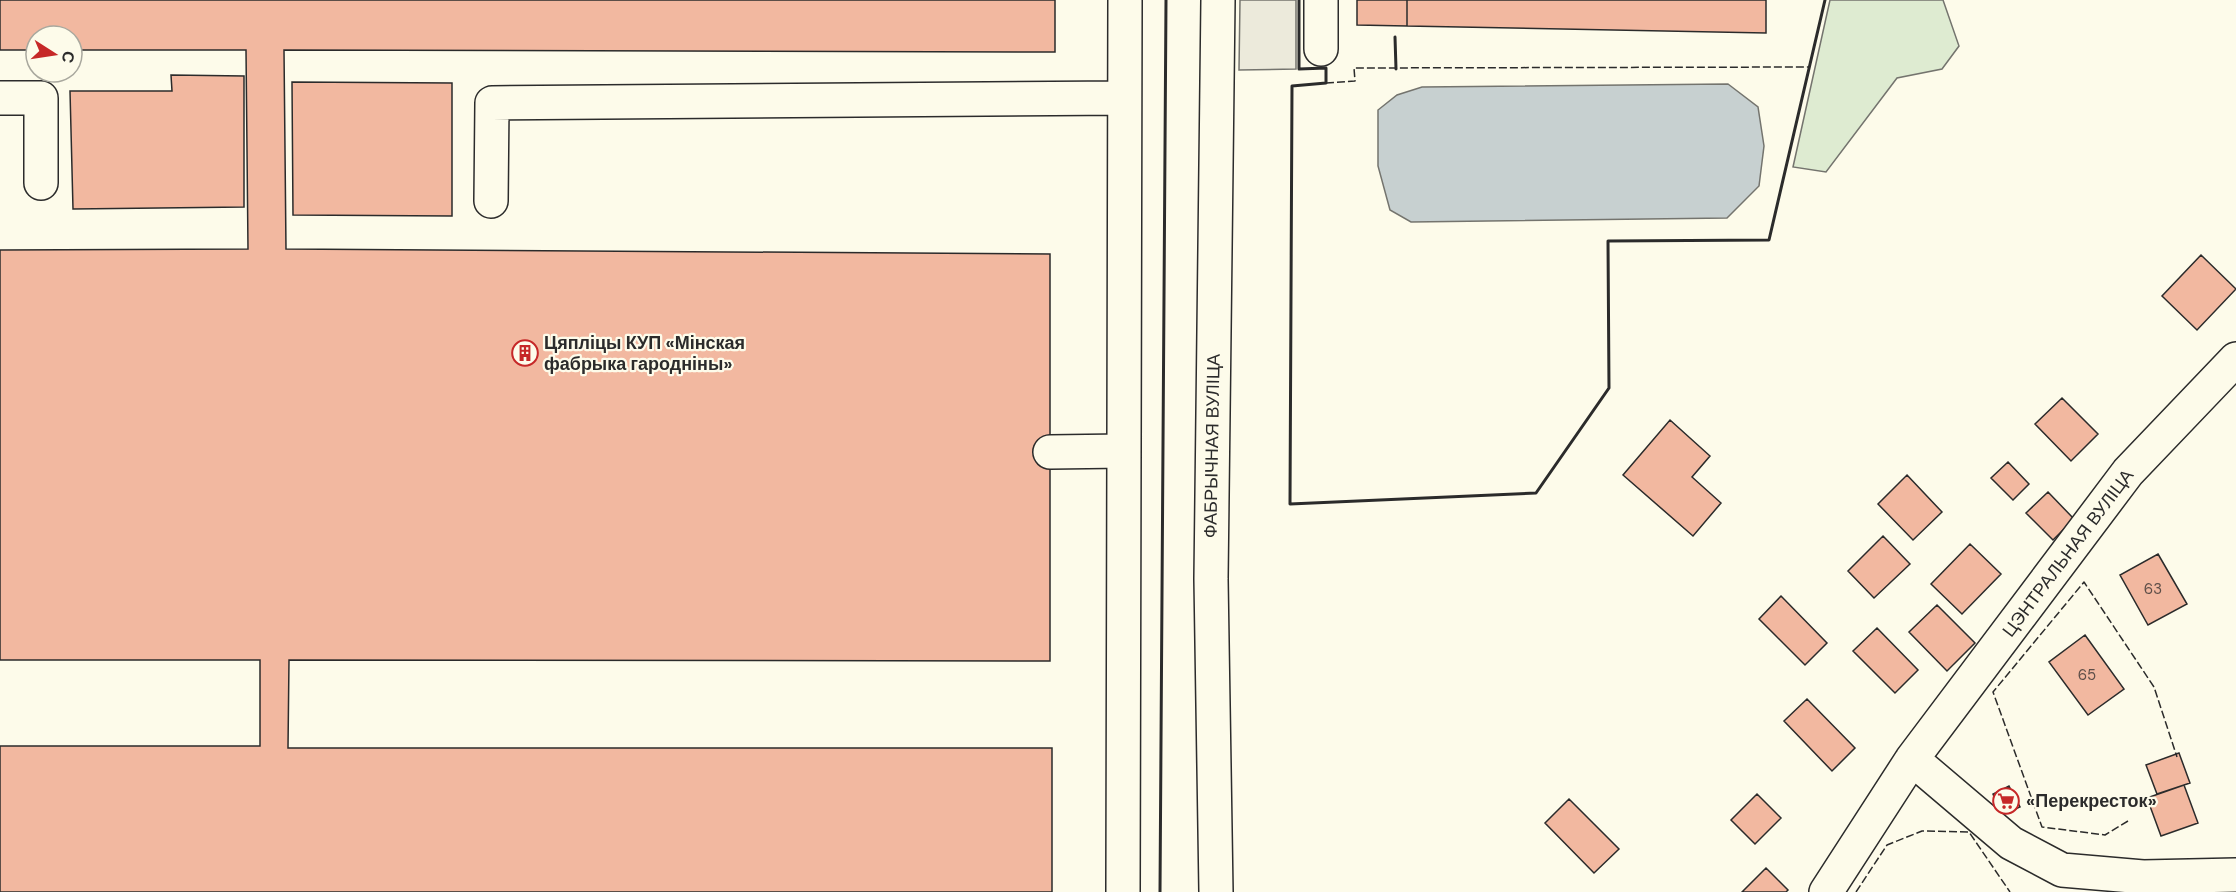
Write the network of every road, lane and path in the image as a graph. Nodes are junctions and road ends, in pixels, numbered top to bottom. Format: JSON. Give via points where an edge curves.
{"nodes":[{"id":1,"x":1125,"y":0,"type":"edge"},
{"id":2,"x":1218,"y":0,"type":"edge"},
{"id":3,"x":1321,"y":0,"type":"edge"},
{"id":4,"x":1321,"y":49,"type":"dead end"},
{"id":5,"x":0,"y":98,"type":"edge"},
{"id":6,"x":1124,"y":98,"type":"junction"},
{"id":7,"x":41,"y":183,"type":"dead end"},
{"id":8,"x":492,"y":201,"type":"dead end"},
{"id":9,"x":2236,"y":358,"type":"edge"},
{"id":10,"x":1124,"y":451,"type":"junction"},
{"id":11,"x":1050,"y":452,"type":"dead end"},
{"id":12,"x":1912,"y":759,"type":"junction"},
{"id":13,"x":2236,"y":875,"type":"edge"},
{"id":14,"x":1123,"y":892,"type":"edge"},
{"id":15,"x":1216,"y":892,"type":"edge"},
{"id":16,"x":1826,"y":892,"type":"edge"}],
"edges":[{"from":1,"to":6,"type":"street"},
{"from":2,"to":15,"type":"street","name":"ФАБРЫЧНАЯ ВУЛІЦА","via":[[1210,579]]},
{"from":3,"to":4,"type":"street"},
{"from":5,"to":7,"type":"street","via":[[41,98]]},
{"from":6,"to":8,"type":"street","via":[[492,103]]},
{"from":6,"to":10,"type":"street"},
{"from":9,"to":12,"type":"street","name":"ЦЭНТРАЛЬНАЯ ВУЛІЦА","via":[[2128,472]]},
{"from":10,"to":11,"type":"street"},
{"from":10,"to":14,"type":"street"},
{"from":12,"to":13,"type":"street","via":[[2011,843],[2061,870],[2144,878]]},
{"from":12,"to":16,"type":"street","name":"ЦЭНТРАЛЬНАЯ ВУЛІЦА"}]}
